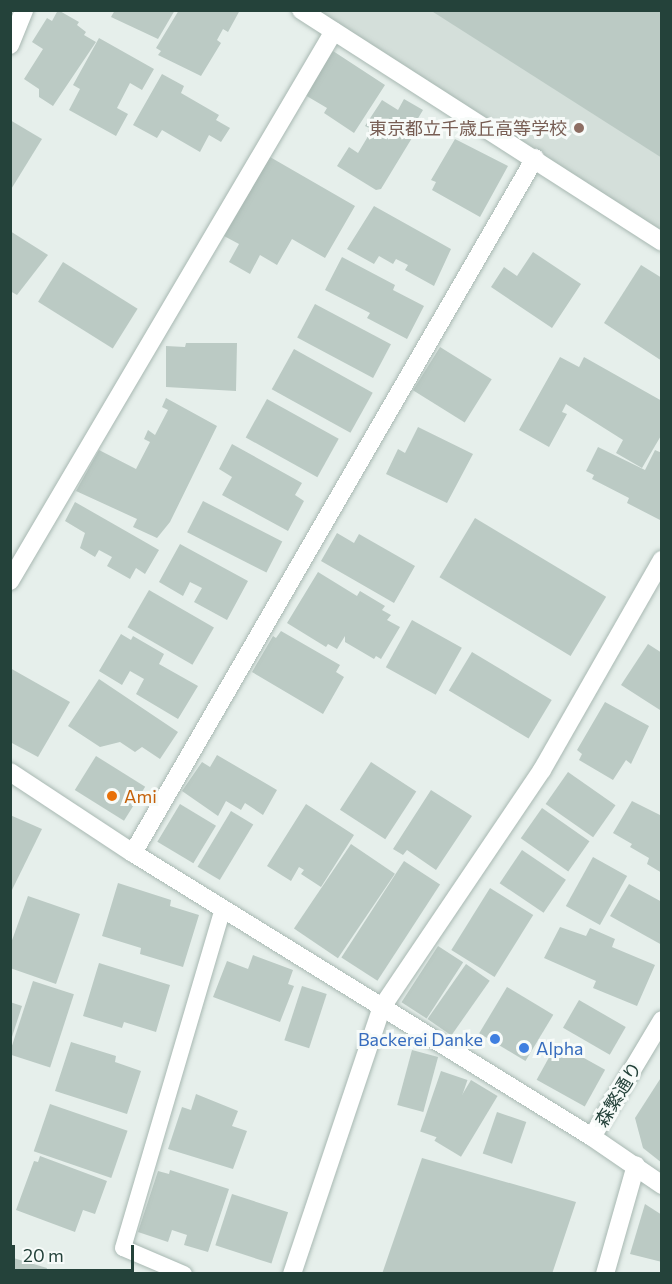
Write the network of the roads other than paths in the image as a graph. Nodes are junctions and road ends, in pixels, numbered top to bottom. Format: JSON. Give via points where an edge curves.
{"nodes":[{"id":1,"x":24,"y":10,"type":"edge"},
{"id":2,"x":301,"y":10,"type":"edge"},
{"id":3,"x":334,"y":32,"type":"junction"},
{"id":4,"x":10,"y":45,"type":"edge"},
{"id":5,"x":535,"y":158,"type":"junction"},
{"id":6,"x":662,"y":242,"type":"edge"},
{"id":7,"x":662,"y":560,"type":"edge"},
{"id":8,"x":10,"y":581,"type":"edge"},
{"id":9,"x":10,"y":772,"type":"edge"},
{"id":10,"x":133,"y":853,"type":"junction"},
{"id":11,"x":224,"y":908,"type":"junction"},
{"id":12,"x":382,"y":1007,"type":"junction"},
{"id":13,"x":662,"y":1020,"type":"edge"},
{"id":14,"x":592,"y":1137,"type":"junction"},
{"id":15,"x":636,"y":1165,"type":"junction"},
{"id":16,"x":662,"y":1185,"type":"edge"},
{"id":17,"x":184,"y":1274,"type":"edge"},
{"id":18,"x":291,"y":1274,"type":"edge"},
{"id":19,"x":605,"y":1274,"type":"edge"}],
"edges":[{"from":1,"to":4,"type":"street"},
{"from":2,"to":3,"type":"street"},
{"from":3,"to":5,"type":"street"},
{"from":3,"to":8,"type":"street"},
{"from":5,"to":6,"type":"street"},
{"from":5,"to":10,"type":"street"},
{"from":7,"to":12,"type":"street","via":[[542,770]]},
{"from":9,"to":10,"type":"street"},
{"from":10,"to":11,"type":"street"},
{"from":11,"to":12,"type":"street"},
{"from":11,"to":17,"type":"lane","via":[[123,1248]]},
{"from":12,"to":14,"type":"street"},
{"from":12,"to":18,"type":"street"},
{"from":13,"to":14,"type":"street","name":"森繁通り"},
{"from":14,"to":15,"type":"street"},
{"from":15,"to":16,"type":"street"},
{"from":15,"to":19,"type":"street"}]}
